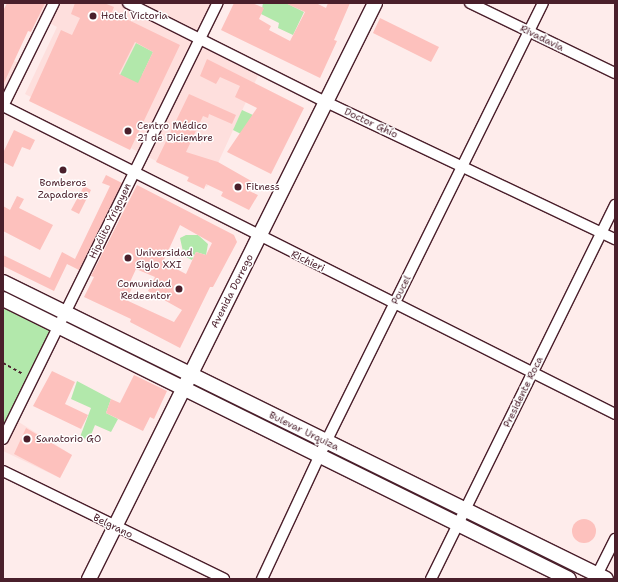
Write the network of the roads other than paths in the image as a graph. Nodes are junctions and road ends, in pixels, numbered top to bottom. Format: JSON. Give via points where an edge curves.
{"nodes":[{"id":1,"x":54,"y":3,"type":"edge"},
{"id":2,"x":128,"y":3,"type":"edge"},
{"id":3,"x":218,"y":3,"type":"edge"},
{"id":4,"x":375,"y":3,"type":"edge"},
{"id":5,"x":470,"y":3,"type":"edge"},
{"id":6,"x":543,"y":3,"type":"edge"},
{"id":7,"x":529,"y":31,"type":"junction"},
{"id":8,"x":200,"y":38,"type":"junction"},
{"id":9,"x":615,"y":73,"type":"edge"},
{"id":10,"x":326,"y":102,"type":"junction"},
{"id":11,"x":3,"y":106,"type":"edge"},
{"id":12,"x":464,"y":167,"type":"junction"},
{"id":13,"x":134,"y":174,"type":"junction"},
{"id":14,"x":615,"y":205,"type":"edge"},
{"id":15,"x":602,"y":233,"type":"junction"},
{"id":16,"x":260,"y":237,"type":"junction"},
{"id":17,"x":615,"y":239,"type":"edge"},
{"id":18,"x":3,"y":282,"type":"edge"},
{"id":19,"x":3,"y":299,"type":"edge"},
{"id":20,"x":394,"y":304,"type":"junction"},
{"id":21,"x":65,"y":313,"type":"junction"},
{"id":22,"x":59,"y":327,"type":"junction"},
{"id":23,"x":533,"y":373,"type":"junction"},
{"id":24,"x":190,"y":374,"type":"junction"},
{"id":25,"x":183,"y":388,"type":"junction"},
{"id":26,"x":615,"y":414,"type":"edge"},
{"id":27,"x":3,"y":439,"type":"edge"},
{"id":28,"x":326,"y":441,"type":"junction"},
{"id":29,"x":319,"y":456,"type":"junction"},
{"id":30,"x":3,"y":471,"type":"edge"},
{"id":31,"x":465,"y":510,"type":"junction"},
{"id":32,"x":458,"y":524,"type":"junction"},
{"id":33,"x":115,"y":527,"type":"junction"},
{"id":34,"x":615,"y":539,"type":"edge"},
{"id":35,"x":599,"y":578,"type":"edge"},
{"id":36,"x":89,"y":579,"type":"edge"},
{"id":37,"x":224,"y":579,"type":"edge"},
{"id":38,"x":262,"y":579,"type":"edge"},
{"id":39,"x":431,"y":579,"type":"edge"},
{"id":40,"x":569,"y":579,"type":"edge"}],
"edges":[{"from":1,"to":11,"type":"street"},
{"from":2,"to":8,"type":"street","name":"Doctor Ghío"},
{"from":3,"to":8,"type":"street","name":"Hipólito Yrigoyen"},
{"from":4,"to":10,"type":"main road","name":"Avenida Dorrego"},
{"from":5,"to":7,"type":"street","name":"Rivadavia"},
{"from":6,"to":7,"type":"street","name":"Poucel"},
{"from":7,"to":9,"type":"street","name":"Rivadavia"},
{"from":7,"to":12,"type":"street","name":"Poucel"},
{"from":8,"to":10,"type":"street","name":"Doctor Ghío"},
{"from":8,"to":13,"type":"street","name":"Hipólito Yrigoyen"},
{"from":10,"to":12,"type":"street","name":"Doctor Ghío"},
{"from":10,"to":16,"type":"main road","name":"Avenida Dorrego"},
{"from":11,"to":13,"type":"street","name":"Richieri"},
{"from":12,"to":15,"type":"street","name":"Doctor Ghío"},
{"from":12,"to":20,"type":"street","name":"Poucel"},
{"from":13,"to":16,"type":"street","name":"Richieri"},
{"from":13,"to":21,"type":"street","name":"Hipólito Yrigoyen"},
{"from":14,"to":15,"type":"street","name":"Presidente Roca"},
{"from":15,"to":17,"type":"street","name":"Doctor Ghío"},
{"from":15,"to":23,"type":"street","name":"Presidente Roca"},
{"from":16,"to":20,"type":"street","name":"Richieri"},
{"from":16,"to":24,"type":"main road","name":"Avenida Dorrego"},
{"from":18,"to":21,"type":"main road","name":"Bulevar Urquiza"},
{"from":19,"to":22,"type":"main road","name":"Bulevar Urquiza"},
{"from":20,"to":23,"type":"street","name":"Richieri"},
{"from":20,"to":28,"type":"street","name":"Poucel"},
{"from":21,"to":22,"type":"street","name":"Hipólito Yrigoyen"},
{"from":21,"to":24,"type":"main road","name":"Bulevar Urquiza"},
{"from":22,"to":25,"type":"main road","name":"Bulevar Urquiza"},
{"from":22,"to":27,"type":"street","name":"Hipólito Yrigoyen"},
{"from":23,"to":26,"type":"street","name":"Richieri"},
{"from":23,"to":31,"type":"street","name":"Presidente Roca"},
{"from":24,"to":25,"type":"main road","name":"Avenida Dorrego"},
{"from":24,"to":28,"type":"main road","name":"Bulevar Urquiza"},
{"from":25,"to":29,"type":"main road","name":"Bulevar Urquiza"},
{"from":25,"to":33,"type":"main road","name":"Avenida Dorrego"},
{"from":28,"to":29,"type":"street","name":"Poucel"},
{"from":28,"to":31,"type":"main road","name":"Bulevar Urquiza"},
{"from":29,"to":32,"type":"main road","name":"Bulevar Urquiza"},
{"from":29,"to":38,"type":"street","name":"Poucel"},
{"from":30,"to":33,"type":"street","name":"Belgrano"},
{"from":31,"to":32,"type":"street","name":"Presidente Roca"},
{"from":31,"to":35,"type":"main road","name":"Bulevar Urquiza"},
{"from":32,"to":39,"type":"street","name":"Presidente Roca"},
{"from":32,"to":40,"type":"main road","name":"Bulevar Urquiza"},
{"from":33,"to":36,"type":"main road","name":"Avenida Dorrego"},
{"from":33,"to":37,"type":"street","name":"Belgrano"},
{"from":34,"to":35,"type":"street"}]}
